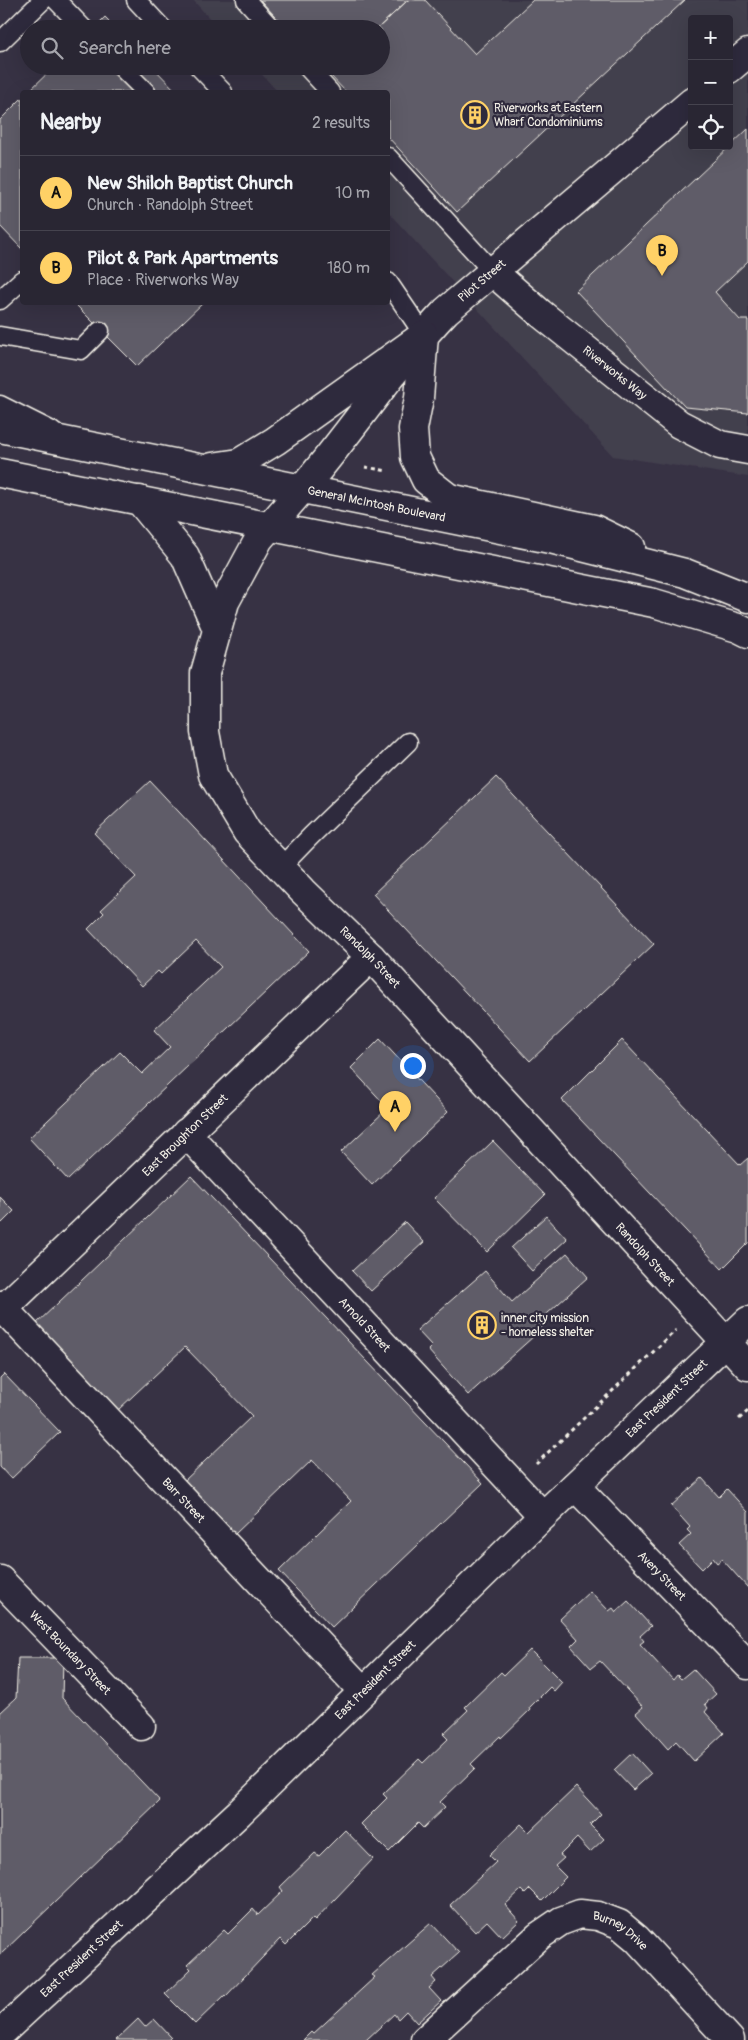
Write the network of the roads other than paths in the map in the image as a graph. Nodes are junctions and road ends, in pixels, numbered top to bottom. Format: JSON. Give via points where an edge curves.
{"nodes":[{"id":1,"x":43,"y":0,"type":"edge"},
{"id":2,"x":56,"y":0,"type":"edge"},
{"id":3,"x":136,"y":0,"type":"edge"},
{"id":4,"x":246,"y":0,"type":"edge"},
{"id":5,"x":23,"y":20,"type":"edge"},
{"id":6,"x":75,"y":20,"type":"edge"},
{"id":7,"x":155,"y":20,"type":"edge"},
{"id":8,"x":264,"y":20,"type":"edge"},
{"id":9,"x":20,"y":22,"type":"edge"},
{"id":10,"x":0,"y":42,"type":"edge"},
{"id":11,"x":748,"y":53,"type":"edge"},
{"id":12,"x":733,"y":66,"type":"edge"},
{"id":13,"x":129,"y":75,"type":"edge"},
{"id":14,"x":206,"y":75,"type":"edge"},
{"id":15,"x":314,"y":75,"type":"edge"},
{"id":16,"x":144,"y":90,"type":"edge"},
{"id":17,"x":218,"y":90,"type":"edge"},
{"id":18,"x":328,"y":90,"type":"edge"},
{"id":19,"x":688,"y":105,"type":"edge"},
{"id":20,"x":390,"y":159,"type":"edge"},
{"id":21,"x":493,"y":272,"type":"junction"},
{"id":22,"x":20,"y":282,"type":"edge"},
{"id":23,"x":390,"y":285,"type":"edge"},
{"id":24,"x":0,"y":300,"type":"edge"},
{"id":25,"x":100,"y":331,"type":"dead end"},
{"id":26,"x":424,"y":334,"type":"junction"},
{"id":27,"x":0,"y":336,"type":"edge"},
{"id":28,"x":0,"y":405,"type":"edge"},
{"id":29,"x":0,"y":428,"type":"edge"},
{"id":30,"x":74,"y":443,"type":"junction"},
{"id":31,"x":748,"y":450,"type":"edge"},
{"id":32,"x":200,"y":468,"type":"junction"},
{"id":33,"x":0,"y":473,"type":"edge"},
{"id":34,"x":302,"y":489,"type":"junction"},
{"id":35,"x":139,"y":500,"type":"junction"},
{"id":36,"x":269,"y":526,"type":"junction"},
{"id":37,"x":685,"y":573,"type":"junction"},
{"id":38,"x":748,"y":598,"type":"edge"},
{"id":39,"x":217,"y":629,"type":"junction"},
{"id":40,"x":748,"y":633,"type":"edge"},
{"id":41,"x":408,"y":742,"type":"dead end"},
{"id":42,"x":280,"y":868,"type":"junction"},
{"id":43,"x":371,"y":957,"type":"junction"},
{"id":44,"x":186,"y":1134,"type":"junction"},
{"id":45,"x":1,"y":1308,"type":"edge"},
{"id":46,"x":748,"y":1321,"type":"edge"},
{"id":47,"x":727,"y":1341,"type":"junction"},
{"id":48,"x":748,"y":1366,"type":"edge"},
{"id":49,"x":575,"y":1486,"type":"junction"},
{"id":50,"x":543,"y":1516,"type":"junction"},
{"id":51,"x":0,"y":1580,"type":"edge"},
{"id":52,"x":748,"y":1665,"type":"edge"},
{"id":53,"x":362,"y":1691,"type":"junction"},
{"id":54,"x":140,"y":1726,"type":"dead end"},
{"id":55,"x":0,"y":2034,"type":"edge"},
{"id":56,"x":425,"y":2040,"type":"edge"},
{"id":57,"x":730,"y":2040,"type":"edge"}],
"edges":[{"from":1,"to":5,"type":"lane"},
{"from":2,"to":6,"type":"lane"},
{"from":3,"to":7,"type":"lane"},
{"from":4,"to":8,"type":"lane"},
{"from":9,"to":10,"type":"lane"},
{"from":11,"to":12,"type":"street"},
{"from":13,"to":16,"type":"lane"},
{"from":14,"to":17,"type":"lane"},
{"from":15,"to":18,"type":"lane"},
{"from":19,"to":21,"type":"street","name":"Pilot Street"},
{"from":20,"to":21,"type":"lane"},
{"from":21,"to":26,"type":"street","name":"Pilot Street"},
{"from":21,"to":31,"type":"street","name":"Riverworks Way","via":[[679,424],[720,445]]},
{"from":22,"to":24,"type":"lane"},
{"from":23,"to":26,"type":"lane"},
{"from":25,"to":27,"type":"lane","via":[[81,350]]},
{"from":26,"to":32,"type":"street","via":[[274,442],[239,463]]},
{"from":26,"to":34,"type":"street","name":"Pilot Street"},
{"from":26,"to":37,"type":"street","via":[[413,429],[415,457],[426,480],[448,498],[594,529]]},
{"from":28,"to":30,"type":"lane"},
{"from":29,"to":30,"type":"street","name":"General McIntosh Boulevard"},
{"from":30,"to":32,"type":"street","name":"General McIntosh Boulevard"},
{"from":32,"to":34,"type":"street","name":"General McIntosh Boulevard"},
{"from":33,"to":35,"type":"street"},
{"from":34,"to":36,"type":"street","name":"Randolph Street"},
{"from":34,"to":37,"type":"street","name":"General McIntosh Boulevard","via":[[550,539]]},
{"from":35,"to":36,"type":"street"},
{"from":35,"to":39,"type":"street","via":[[185,556]]},
{"from":36,"to":39,"type":"street","name":"Randolph Street","via":[[258,540],[225,602]]},
{"from":36,"to":40,"type":"street","via":[[654,603]]},
{"from":37,"to":38,"type":"street","name":"General McIntosh Boulevard"},
{"from":39,"to":42,"type":"street","name":"Randolph Street","via":[[205,673],[205,732],[212,774],[247,832]]},
{"from":41,"to":42,"type":"lane"},
{"from":42,"to":43,"type":"street","name":"Randolph Street"},
{"from":43,"to":44,"type":"street","name":"East Broughton Street"},
{"from":43,"to":47,"type":"street","name":"Randolph Street"},
{"from":44,"to":45,"type":"street","name":"East Broughton Street"},
{"from":44,"to":50,"type":"street","name":"Arnold Street"},
{"from":45,"to":53,"type":"street","name":"Barr Street"},
{"from":46,"to":47,"type":"street","name":"East President Street"},
{"from":47,"to":48,"type":"street","name":"Randolph Street"},
{"from":47,"to":49,"type":"street","name":"East President Street"},
{"from":49,"to":50,"type":"street","name":"East President Street"},
{"from":49,"to":52,"type":"street","name":"Avery Street"},
{"from":50,"to":53,"type":"street","name":"East President Street"},
{"from":51,"to":54,"type":"street","name":"West Boundary Street"},
{"from":53,"to":55,"type":"street","name":"East President Street","via":[[232,1820]]},
{"from":56,"to":57,"type":"street","name":"Burney Drive","via":[[539,1936],[561,1921],[580,1914],[598,1916],[618,1924],[637,1939]]}]}
